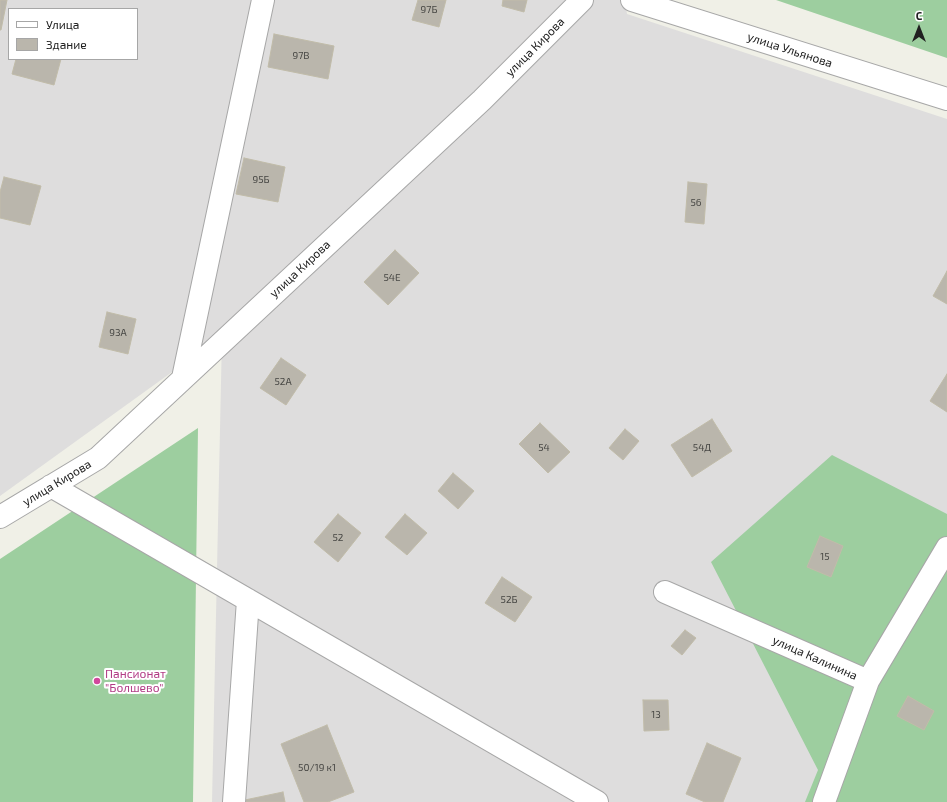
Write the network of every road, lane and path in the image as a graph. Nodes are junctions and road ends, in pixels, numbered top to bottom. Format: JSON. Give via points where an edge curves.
{"nodes":[{"id":1,"x":263,"y":0,"type":"edge"},
{"id":2,"x":582,"y":0,"type":"edge"},
{"id":3,"x":632,"y":0,"type":"edge"},
{"id":4,"x":947,"y":99,"type":"edge"},
{"id":5,"x":183,"y":378,"type":"junction"},
{"id":6,"x":51,"y":486,"type":"junction"},
{"id":7,"x":0,"y":517,"type":"edge"},
{"id":8,"x":947,"y":548,"type":"edge"},
{"id":9,"x":665,"y":592,"type":"dead end"},
{"id":10,"x":248,"y":600,"type":"junction"},
{"id":11,"x":868,"y":681,"type":"junction"},
{"id":12,"x":234,"y":802,"type":"edge"},
{"id":13,"x":597,"y":802,"type":"edge"},
{"id":14,"x":824,"y":802,"type":"edge"}],
"edges":[{"from":1,"to":5,"type":"street"},
{"from":2,"to":5,"type":"street","name":"улица Кирова","via":[[482,100]]},
{"from":3,"to":4,"type":"street","name":"улица Ульянова"},
{"from":5,"to":6,"type":"street","name":"улица Кирова","via":[[98,458]]},
{"from":6,"to":7,"type":"street","name":"улица Кирова"},
{"from":6,"to":10,"type":"street"},
{"from":8,"to":11,"type":"street","name":"улица Калинина"},
{"from":9,"to":11,"type":"street","name":"улица Калинина"},
{"from":10,"to":12,"type":"street"},
{"from":10,"to":13,"type":"street"},
{"from":11,"to":14,"type":"street"}]}
